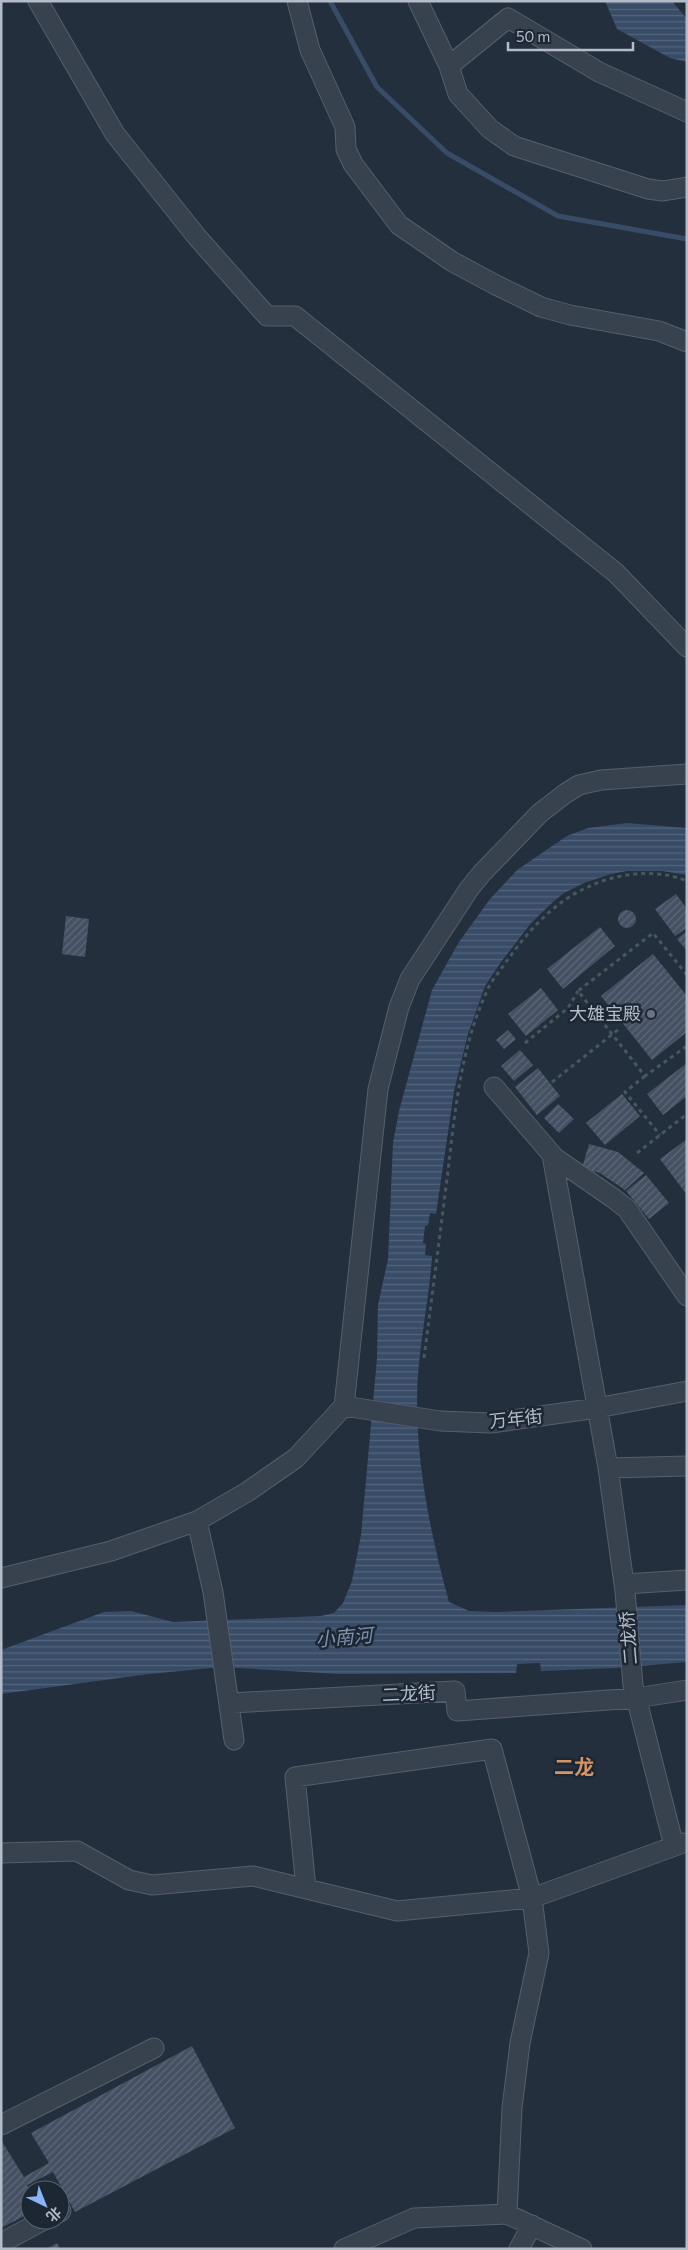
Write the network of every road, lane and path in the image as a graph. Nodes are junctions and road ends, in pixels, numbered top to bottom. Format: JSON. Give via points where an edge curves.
{"nodes":[{"id":1,"x":38,"y":1,"type":"edge"},
{"id":2,"x":297,"y":1,"type":"edge"},
{"id":3,"x":418,"y":1,"type":"edge"},
{"id":4,"x":450,"y":66,"type":"junction"},
{"id":5,"x":687,"y":112,"type":"edge"},
{"id":6,"x":687,"y":188,"type":"edge"},
{"id":7,"x":687,"y":342,"type":"edge"},
{"id":8,"x":687,"y":647,"type":"edge"},
{"id":9,"x":679,"y":775,"type":"edge"},
{"id":10,"x":687,"y":786,"type":"edge"},
{"id":11,"x":687,"y":881,"type":"edge"},
{"id":12,"x":687,"y":975,"type":"edge"},
{"id":13,"x":578,"y":991,"type":"junction"},
{"id":14,"x":619,"y":1029,"type":"dead end"},
{"id":15,"x":612,"y":1034,"type":"junction"},
{"id":16,"x":525,"y":1043,"type":"dead end"},
{"id":17,"x":687,"y":1046,"type":"edge"},
{"id":18,"x":645,"y":1076,"type":"junction"},
{"id":19,"x":494,"y":1088,"type":"dead end"},
{"id":20,"x":515,"y":1112,"type":"junction"},
{"id":21,"x":687,"y":1114,"type":"edge"},
{"id":22,"x":660,"y":1135,"type":"junction"},
{"id":23,"x":637,"y":1153,"type":"dead end"},
{"id":24,"x":552,"y":1155,"type":"junction"},
{"id":25,"x":687,"y":1296,"type":"edge"},
{"id":26,"x":424,"y":1358,"type":"dead end"},
{"id":27,"x":687,"y":1391,"type":"edge"},
{"id":28,"x":344,"y":1406,"type":"junction"},
{"id":29,"x":597,"y":1408,"type":"junction"},
{"id":30,"x":687,"y":1466,"type":"edge"},
{"id":31,"x":608,"y":1468,"type":"junction"},
{"id":32,"x":197,"y":1521,"type":"junction"},
{"id":33,"x":1,"y":1578,"type":"edge"},
{"id":34,"x":687,"y":1580,"type":"edge"},
{"id":35,"x":625,"y":1587,"type":"junction"},
{"id":36,"x":635,"y":1691,"type":"junction"},
{"id":37,"x":685,"y":1695,"type":"edge"},
{"id":38,"x":230,"y":1704,"type":"junction"},
{"id":39,"x":234,"y":1740,"type":"dead end"},
{"id":40,"x":1,"y":1854,"type":"edge"},
{"id":41,"x":306,"y":1888,"type":"junction"},
{"id":42,"x":532,"y":1898,"type":"junction"},
{"id":43,"x":154,"y":2048,"type":"dead end"},
{"id":44,"x":1,"y":2126,"type":"edge"},
{"id":45,"x":507,"y":2214,"type":"junction"},
{"id":46,"x":532,"y":2225,"type":"junction"},
{"id":47,"x":24,"y":2230,"type":"edge"},
{"id":48,"x":1,"y":2242,"type":"edge"},
{"id":49,"x":344,"y":2249,"type":"edge"},
{"id":50,"x":519,"y":2249,"type":"edge"},
{"id":51,"x":582,"y":2249,"type":"edge"}],
"edges":[{"from":1,"to":8,"type":"street","via":[[115,134],[197,237],[267,316],[295,316],[616,573]]},
{"from":2,"to":7,"type":"street","via":[[310,50],[345,127],[346,149],[353,164],[400,225],[453,262],[541,307],[570,316],[659,331]]},
{"from":3,"to":4,"type":"street"},
{"from":4,"to":5,"type":"street","via":[[508,18],[599,72]]},
{"from":4,"to":6,"type":"street","via":[[458,94],[490,129],[514,146],[648,190]]},
{"from":9,"to":10,"type":"street"},
{"from":9,"to":28,"type":"street","via":[[591,782],[566,793],[540,813],[469,889],[410,979],[399,1007],[378,1089]]},
{"from":11,"to":26,"type":"path","via":[[664,874],[631,875],[600,881],[575,892],[538,923],[488,989],[458,1092]]},
{"from":12,"to":13,"type":"path","via":[[653,933]]},
{"from":13,"to":15,"type":"path"},
{"from":13,"to":16,"type":"path","via":[[568,1008]]},
{"from":14,"to":15,"type":"path"},
{"from":15,"to":18,"type":"path"},
{"from":15,"to":20,"type":"path"},
{"from":17,"to":18,"type":"path"},
{"from":18,"to":22,"type":"path","via":[[625,1092]]},
{"from":19,"to":20,"type":"street"},
{"from":20,"to":24,"type":"street"},
{"from":21,"to":22,"type":"path"},
{"from":22,"to":23,"type":"path"},
{"from":24,"to":25,"type":"street","via":[[627,1209]]},
{"from":24,"to":29,"type":"street","name":"二龙桥"},
{"from":27,"to":29,"type":"street","name":"万年街"},
{"from":28,"to":29,"type":"street","name":"万年街","via":[[440,1421],[491,1423]]},
{"from":28,"to":32,"type":"street","via":[[296,1458]]},
{"from":29,"to":31,"type":"street","name":"二龙桥"},
{"from":30,"to":31,"type":"street"},
{"from":31,"to":35,"type":"street","name":"二龙桥"},
{"from":32,"to":33,"type":"street","via":[[111,1551]]},
{"from":32,"to":38,"type":"street","via":[[213,1592]]},
{"from":34,"to":35,"type":"street"},
{"from":35,"to":36,"type":"street","name":"二龙桥"},
{"from":36,"to":37,"type":"street"},
{"from":36,"to":38,"type":"street","name":"二龙街","via":[[457,1711],[455,1691]]},
{"from":36,"to":42,"type":"street","name":"二龙桥","via":[[679,1844]]},
{"from":38,"to":39,"type":"street"},
{"from":40,"to":41,"type":"street","via":[[77,1851],[129,1880],[152,1885],[254,1876]]},
{"from":41,"to":42,"type":"street","via":[[397,1911]]},
{"from":41,"to":42,"type":"street","via":[[295,1776],[492,1749]]},
{"from":42,"to":45,"type":"street","via":[[540,1953],[520,2043],[512,2108]]},
{"from":43,"to":44,"type":"street"},
{"from":45,"to":46,"type":"street"},
{"from":45,"to":49,"type":"street","via":[[414,2218]]},
{"from":46,"to":50,"type":"street"},
{"from":46,"to":51,"type":"street"},
{"from":47,"to":48,"type":"street"}]}
